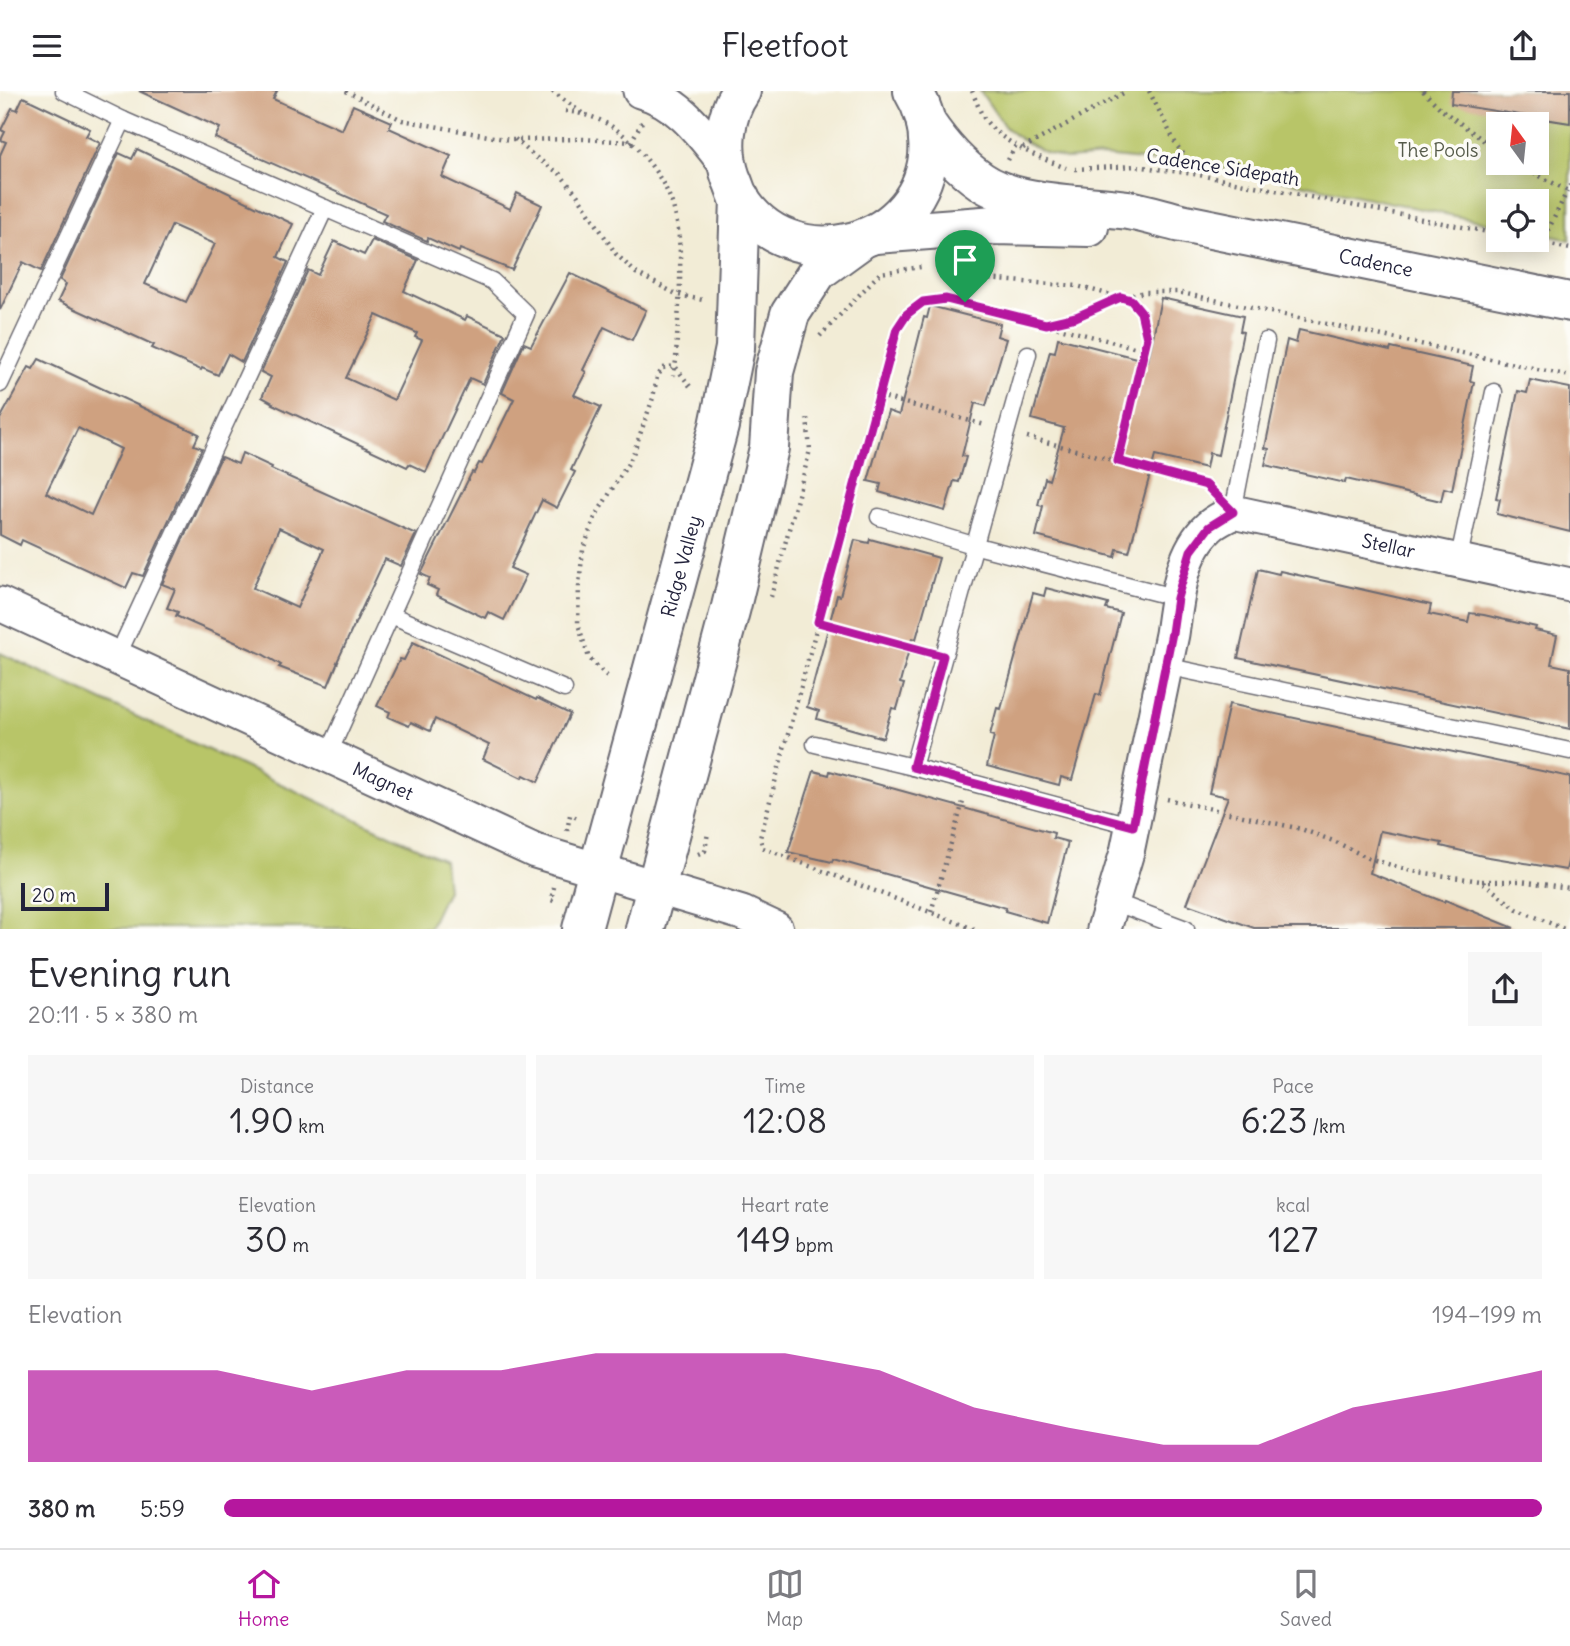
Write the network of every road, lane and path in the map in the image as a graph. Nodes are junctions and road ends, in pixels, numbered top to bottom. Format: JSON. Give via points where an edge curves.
{"nodes":[{"id":1,"x":64,"y":91,"type":"edge"},
{"id":2,"x":346,"y":91,"type":"edge"},
{"id":3,"x":551,"y":91,"type":"edge"},
{"id":4,"x":640,"y":91,"type":"edge"},
{"id":5,"x":741,"y":91,"type":"edge"},
{"id":6,"x":972,"y":91,"type":"edge"},
{"id":7,"x":1127,"y":91,"type":"edge"},
{"id":8,"x":1149,"y":91,"type":"edge"},
{"id":9,"x":1423,"y":91,"type":"edge"},
{"id":10,"x":920,"y":107,"type":"edge"},
{"id":11,"x":565,"y":110,"type":"dead end"},
{"id":12,"x":583,"y":113,"type":"junction"},
{"id":13,"x":123,"y":120,"type":"junction"},
{"id":14,"x":515,"y":139,"type":"junction"},
{"id":15,"x":632,"y":142,"type":"junction"},
{"id":16,"x":1486,"y":143,"type":"edge"},
{"id":17,"x":1022,"y":148,"type":"junction"},
{"id":18,"x":1201,"y":175,"type":"junction"},
{"id":19,"x":1539,"y":175,"type":"edge"},
{"id":20,"x":733,"y":182,"type":"junction"},
{"id":21,"x":1569,"y":190,"type":"edge"},
{"id":22,"x":325,"y":208,"type":"junction"},
{"id":23,"x":1181,"y":223,"type":"junction"},
{"id":24,"x":1549,"y":229,"type":"edge"},
{"id":25,"x":1486,"y":232,"type":"edge"},
{"id":26,"x":866,"y":238,"type":"junction"},
{"id":27,"x":1549,"y":244,"type":"edge"},
{"id":28,"x":1570,"y":249,"type":"edge"},
{"id":29,"x":962,"y":261,"type":"dead end"},
{"id":30,"x":951,"y":262,"type":"junction"},
{"id":31,"x":938,"y":264,"type":"dead end"},
{"id":32,"x":926,"y":266,"type":"dead end"},
{"id":33,"x":678,"y":295,"type":"junction"},
{"id":34,"x":1121,"y":297,"type":"junction"},
{"id":35,"x":1570,"y":302,"type":"edge"},
{"id":36,"x":1046,"y":324,"type":"junction"},
{"id":37,"x":1266,"y":341,"type":"dead end"},
{"id":38,"x":814,"y":345,"type":"dead end"},
{"id":39,"x":1145,"y":350,"type":"junction"},
{"id":40,"x":1028,"y":353,"type":"dead end"},
{"id":41,"x":675,"y":366,"type":"junction"},
{"id":42,"x":673,"y":376,"type":"dead end"},
{"id":43,"x":1570,"y":376,"type":"edge"},
{"id":44,"x":0,"y":384,"type":"edge"},
{"id":45,"x":1494,"y":393,"type":"dead end"},
{"id":46,"x":879,"y":396,"type":"junction"},
{"id":47,"x":806,"y":413,"type":"dead end"},
{"id":48,"x":1006,"y":431,"type":"junction"},
{"id":49,"x":1118,"y":461,"type":"junction"},
{"id":50,"x":879,"y":517,"type":"dead end"},
{"id":51,"x":1221,"y":520,"type":"junction"},
{"id":52,"x":973,"y":545,"type":"junction"},
{"id":53,"x":1458,"y":562,"type":"junction"},
{"id":54,"x":1570,"y":585,"type":"edge"},
{"id":55,"x":771,"y":597,"type":"dead end"},
{"id":56,"x":1177,"y":598,"type":"junction"},
{"id":57,"x":0,"y":604,"type":"edge"},
{"id":58,"x":391,"y":615,"type":"junction"},
{"id":59,"x":818,"y":622,"type":"junction"},
{"id":60,"x":943,"y":656,"type":"junction"},
{"id":61,"x":117,"y":657,"type":"junction"},
{"id":62,"x":1165,"y":666,"type":"junction"},
{"id":63,"x":607,"y":675,"type":"dead end"},
{"id":64,"x":564,"y":689,"type":"dead end"},
{"id":65,"x":815,"y":744,"type":"dead end"},
{"id":66,"x":1570,"y":751,"type":"edge"},
{"id":67,"x":328,"y":755,"type":"junction"},
{"id":68,"x":913,"y":767,"type":"junction"},
{"id":69,"x":970,"y":782,"type":"junction"},
{"id":70,"x":1139,"y":793,"type":"junction"},
{"id":71,"x":710,"y":825,"type":"dead end"},
{"id":72,"x":1133,"y":826,"type":"junction"},
{"id":73,"x":696,"y":855,"type":"dead end"},
{"id":74,"x":598,"y":869,"type":"junction"},
{"id":75,"x":1481,"y":881,"type":"junction"},
{"id":76,"x":656,"y":888,"type":"junction"},
{"id":77,"x":1570,"y":888,"type":"edge"},
{"id":78,"x":931,"y":912,"type":"junction"},
{"id":79,"x":1109,"y":915,"type":"edge"},
{"id":80,"x":582,"y":929,"type":"edge"},
{"id":81,"x":645,"y":929,"type":"edge"},
{"id":82,"x":776,"y":929,"type":"edge"},
{"id":83,"x":974,"y":929,"type":"edge"},
{"id":84,"x":1186,"y":929,"type":"edge"},
{"id":85,"x":1564,"y":929,"type":"edge"}],
"edges":[{"from":1,"to":13,"type":"lane"},
{"from":2,"to":14,"type":"path","via":[[402,120]]},
{"from":3,"to":12,"type":"path"},
{"from":4,"to":20,"type":"street","via":[[657,95],[689,118]]},
{"from":5,"to":20,"type":"main road","name":"Ridge Valley","via":[[725,133]]},
{"from":6,"to":17,"type":"path","name":"Cadence Sidepath","via":[[986,121]]},
{"from":7,"to":17,"type":"path"},
{"from":8,"to":18,"type":"path","via":[[1177,146]]},
{"from":9,"to":16,"type":"path"},
{"from":10,"to":23,"type":"main road","name":"Cadence","via":[[957,161],[983,183],[1006,193]]},
{"from":10,"to":26,"type":"main road","via":[[930,138],[926,172],[912,202],[888,226]]},
{"from":11,"to":12,"type":"path"},
{"from":12,"to":15,"type":"path","via":[[612,124]]},
{"from":13,"to":22,"type":"lane"},
{"from":13,"to":44,"type":"lane"},
{"from":14,"to":15,"type":"path"},
{"from":14,"to":33,"type":"path","via":[[560,174],[616,254],[636,273]]},
{"from":15,"to":33,"type":"path","via":[[657,171],[674,211],[680,263]]},
{"from":17,"to":18,"type":"path","name":"Cadence Sidepath","via":[[1071,170],[1136,166]]},
{"from":18,"to":25,"type":"path","name":"Cadence Sidepath"},
{"from":19,"to":21,"type":"path"},
{"from":20,"to":26,"type":"main road","name":"Cadence","via":[[762,223],[791,240],[824,246]]},
{"from":20,"to":74,"type":"main road","name":"Ridge Valley","via":[[735,348],[719,426]]},
{"from":21,"to":24,"type":"path"},
{"from":22,"to":58,"type":"lane","via":[[492,281],[526,314]]},
{"from":22,"to":61,"type":"lane"},
{"from":23,"to":26,"type":"main road","name":"Cadence","via":[[1078,228],[996,225]]},
{"from":23,"to":35,"type":"main road","name":"Cadence"},
{"from":26,"to":76,"type":"main road","via":[[818,271],[790,314],[774,372],[769,448]]},
{"from":27,"to":28,"type":"path"},
{"from":29,"to":30,"type":"path"},
{"from":30,"to":31,"type":"path"},
{"from":30,"to":34,"type":"path","via":[[959,277],[1077,286]]},
{"from":32,"to":38,"type":"path","via":[[880,273]]},
{"from":33,"to":41,"type":"path"},
{"from":34,"to":36,"type":"path","via":[[1076,317]]},
{"from":34,"to":39,"type":"path","via":[[1131,300],[1141,312]]},
{"from":34,"to":43,"type":"path","via":[[1177,292]]},
{"from":36,"to":39,"type":"path"},
{"from":36,"to":46,"type":"path","via":[[946,299],[923,302],[897,329]]},
{"from":37,"to":51,"type":"lane"},
{"from":39,"to":49,"type":"path"},
{"from":40,"to":48,"type":"lane"},
{"from":41,"to":42,"type":"path"},
{"from":41,"to":63,"type":"path","via":[[663,368],[657,377],[632,457],[595,517],[583,549],[578,624],[589,658]]},
{"from":45,"to":53,"type":"lane"},
{"from":46,"to":48,"type":"path"},
{"from":46,"to":59,"type":"path"},
{"from":47,"to":55,"type":"path","via":[[810,450]]},
{"from":48,"to":49,"type":"path"},
{"from":48,"to":52,"type":"lane"},
{"from":49,"to":51,"type":"path","via":[[1206,485]]},
{"from":50,"to":52,"type":"lane"},
{"from":51,"to":53,"type":"street","name":"Stellar"},
{"from":51,"to":56,"type":"street","via":[[1191,551]]},
{"from":52,"to":56,"type":"lane"},
{"from":52,"to":60,"type":"lane"},
{"from":53,"to":54,"type":"street","name":"Stellar"},
{"from":56,"to":62,"type":"street"},
{"from":57,"to":61,"type":"street","name":"Magnet"},
{"from":58,"to":64,"type":"lane"},
{"from":58,"to":67,"type":"lane"},
{"from":59,"to":60,"type":"path"},
{"from":59,"to":78,"type":"path","via":[[760,838],[763,848]]},
{"from":60,"to":68,"type":"lane"},
{"from":61,"to":67,"type":"street","name":"Magnet"},
{"from":62,"to":66,"type":"lane"},
{"from":62,"to":70,"type":"street"},
{"from":65,"to":68,"type":"lane"},
{"from":67,"to":74,"type":"street","name":"Magnet","via":[[535,851]]},
{"from":68,"to":69,"type":"lane"},
{"from":69,"to":72,"type":"lane"},
{"from":69,"to":78,"type":"path"},
{"from":70,"to":72,"type":"street"},
{"from":70,"to":75,"type":"path","via":[[1301,829],[1411,871]]},
{"from":71,"to":73,"type":"path","via":[[705,851]]},
{"from":72,"to":79,"type":"street"},
{"from":74,"to":76,"type":"street","name":"Magnet"},
{"from":74,"to":80,"type":"main road","name":"Ridge Valley"},
{"from":75,"to":77,"type":"path"},
{"from":75,"to":85,"type":"path","via":[[1517,909]]},
{"from":76,"to":81,"type":"main road"},
{"from":76,"to":82,"type":"street","name":"Magnet","via":[[741,913]]},
{"from":78,"to":83,"type":"path"},
{"from":79,"to":84,"type":"lane"}]}
